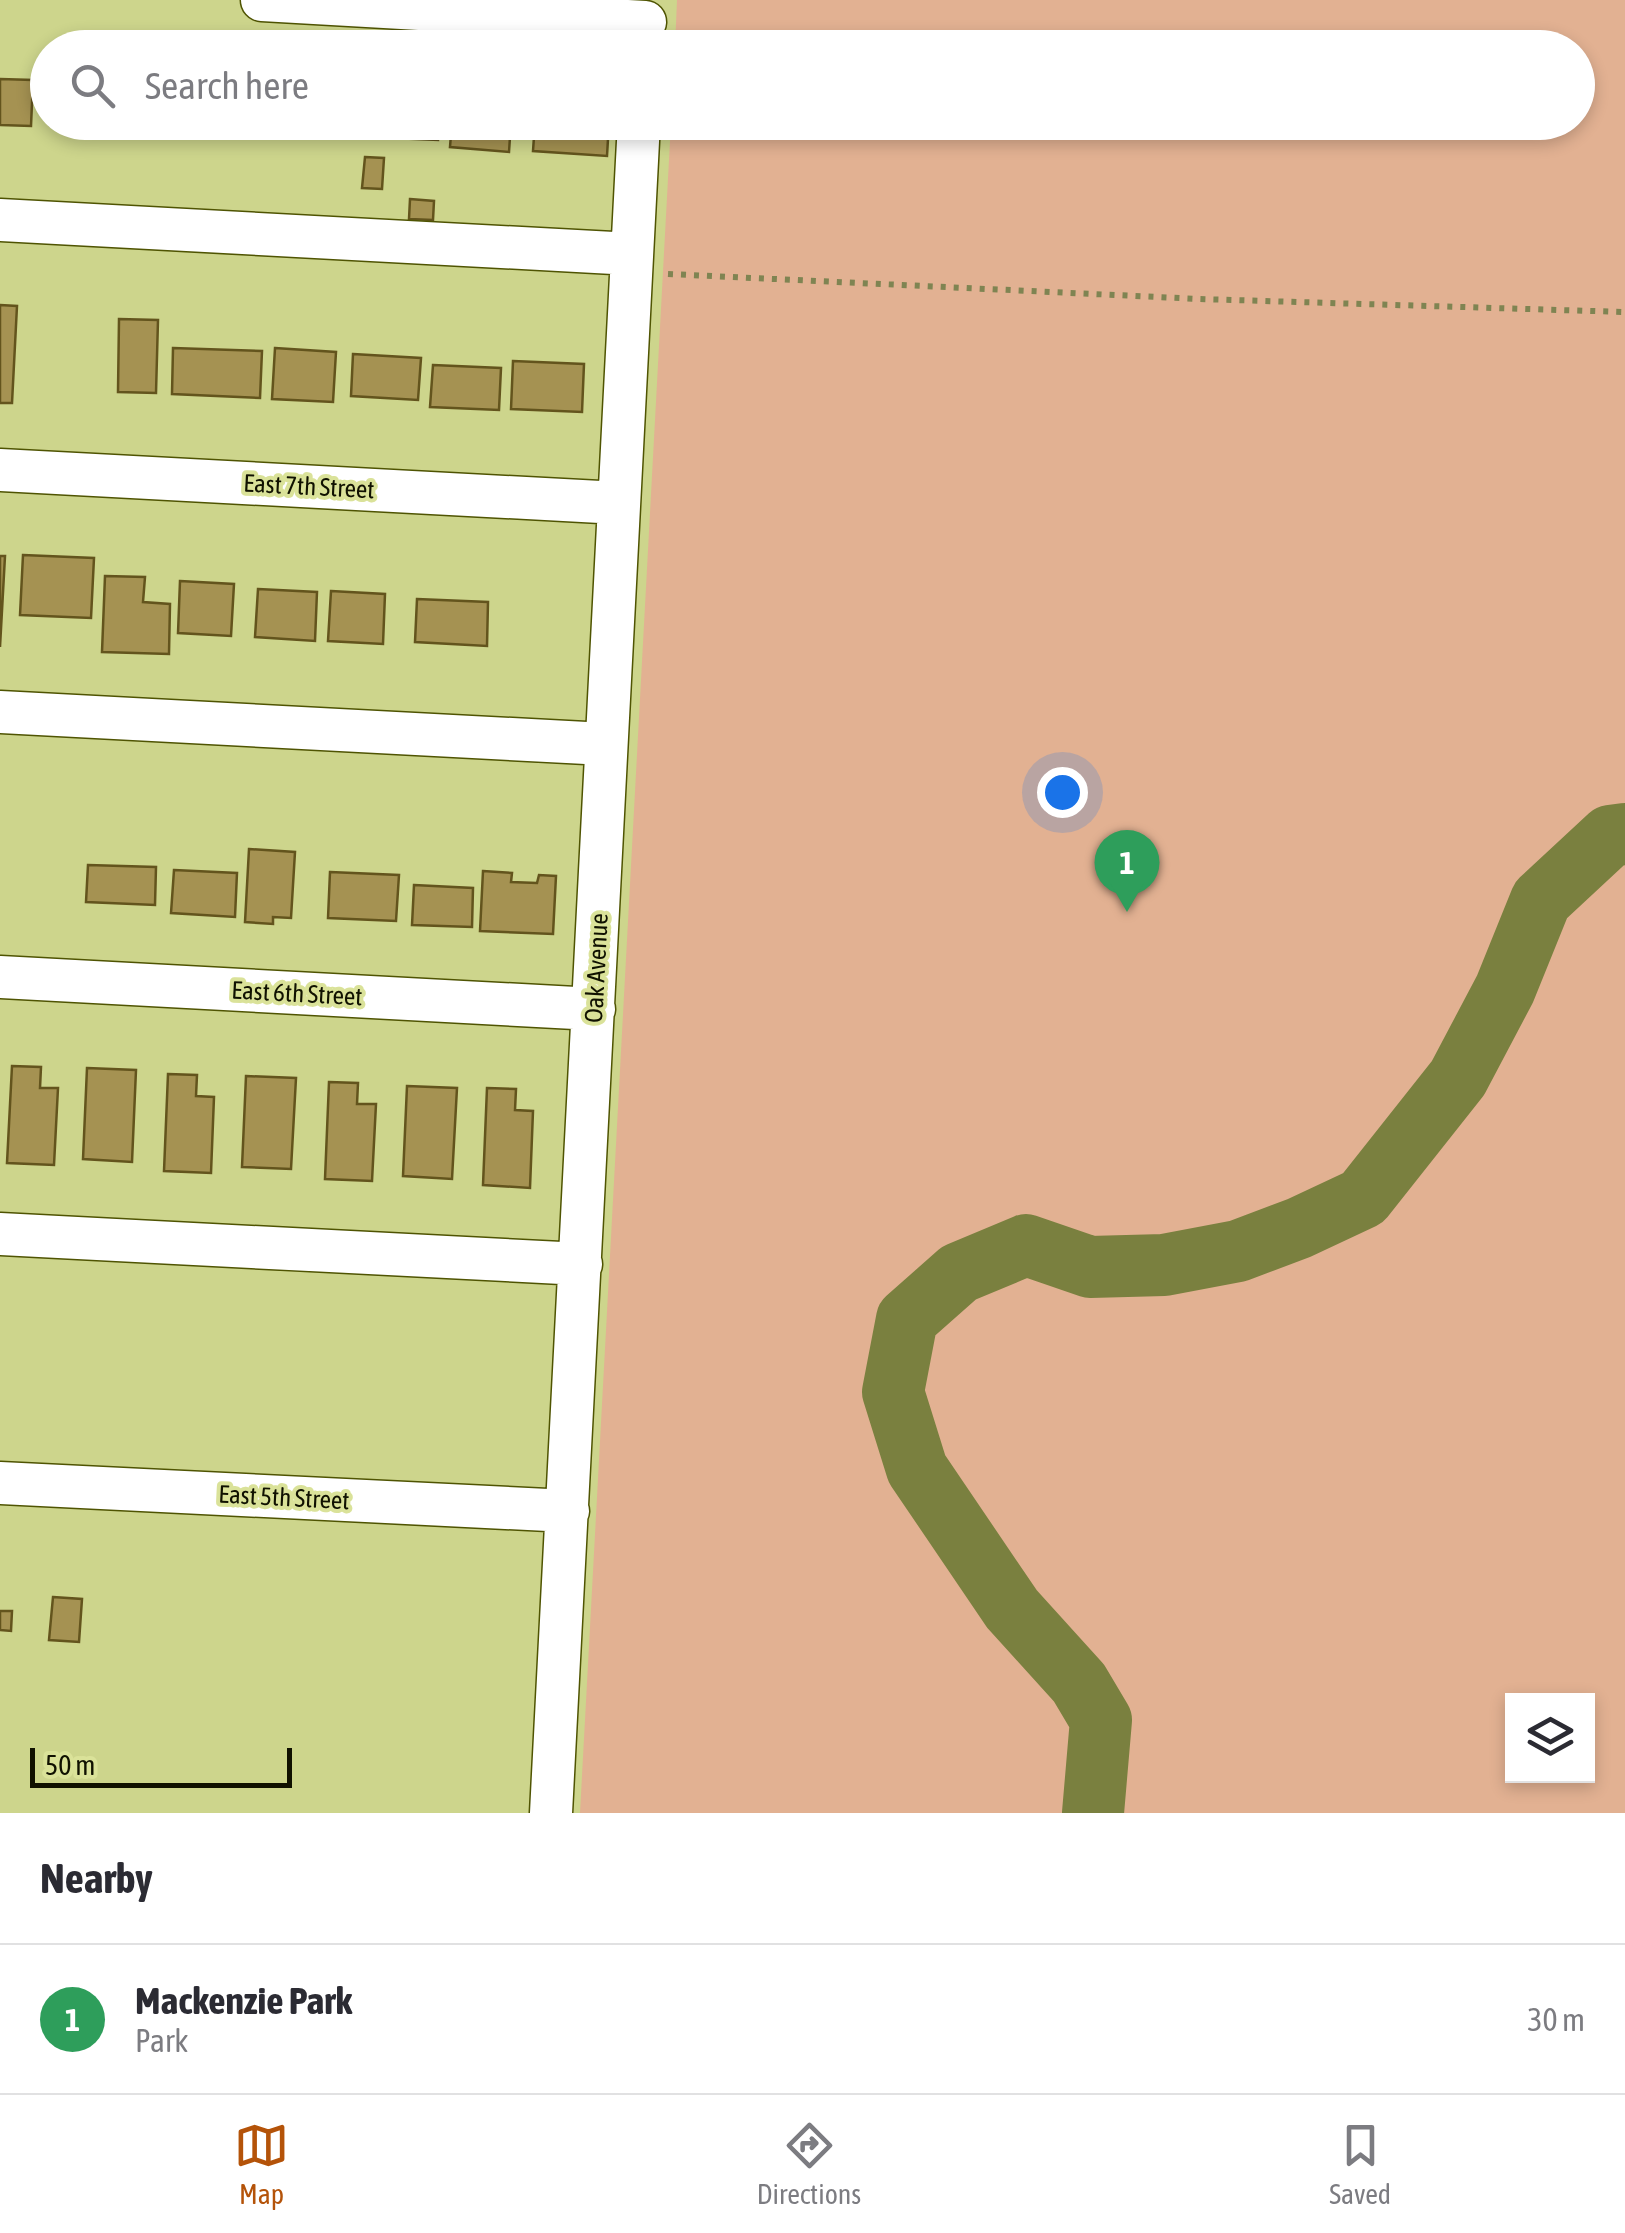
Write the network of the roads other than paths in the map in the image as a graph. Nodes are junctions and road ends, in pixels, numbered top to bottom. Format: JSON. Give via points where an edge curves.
{"nodes":[{"id":1,"x":262,"y":0,"type":"edge"},
{"id":2,"x":644,"y":23,"type":"edge"},
{"id":3,"x":638,"y":140,"type":"edge"},
{"id":4,"x":0,"y":220,"type":"edge"},
{"id":5,"x":632,"y":263,"type":"junction"},
{"id":6,"x":0,"y":470,"type":"edge"},
{"id":7,"x":619,"y":503,"type":"junction"},
{"id":8,"x":0,"y":712,"type":"edge"},
{"id":9,"x":605,"y":744,"type":"junction"},
{"id":10,"x":0,"y":977,"type":"edge"},
{"id":11,"x":594,"y":1009,"type":"junction"},
{"id":12,"x":0,"y":1234,"type":"edge"},
{"id":13,"x":581,"y":1264,"type":"junction"},
{"id":14,"x":0,"y":1484,"type":"edge"},
{"id":15,"x":568,"y":1511,"type":"junction"},
{"id":16,"x":551,"y":1813,"type":"edge"}],
"edges":[{"from":1,"to":2,"type":"street"},
{"from":3,"to":5,"type":"street","name":"Oak Avenue"},
{"from":4,"to":5,"type":"street"},
{"from":5,"to":7,"type":"street","name":"Oak Avenue"},
{"from":6,"to":7,"type":"street","name":"East 7th Street"},
{"from":7,"to":9,"type":"street","name":"Oak Avenue"},
{"from":8,"to":9,"type":"street"},
{"from":9,"to":11,"type":"street","name":"Oak Avenue"},
{"from":10,"to":11,"type":"street","name":"East 6th Street"},
{"from":11,"to":13,"type":"street","name":"Oak Avenue"},
{"from":12,"to":13,"type":"street"},
{"from":13,"to":15,"type":"street","name":"Oak Avenue"},
{"from":14,"to":15,"type":"street","name":"East 5th Street"},
{"from":15,"to":16,"type":"street","name":"Oak Avenue"}]}
